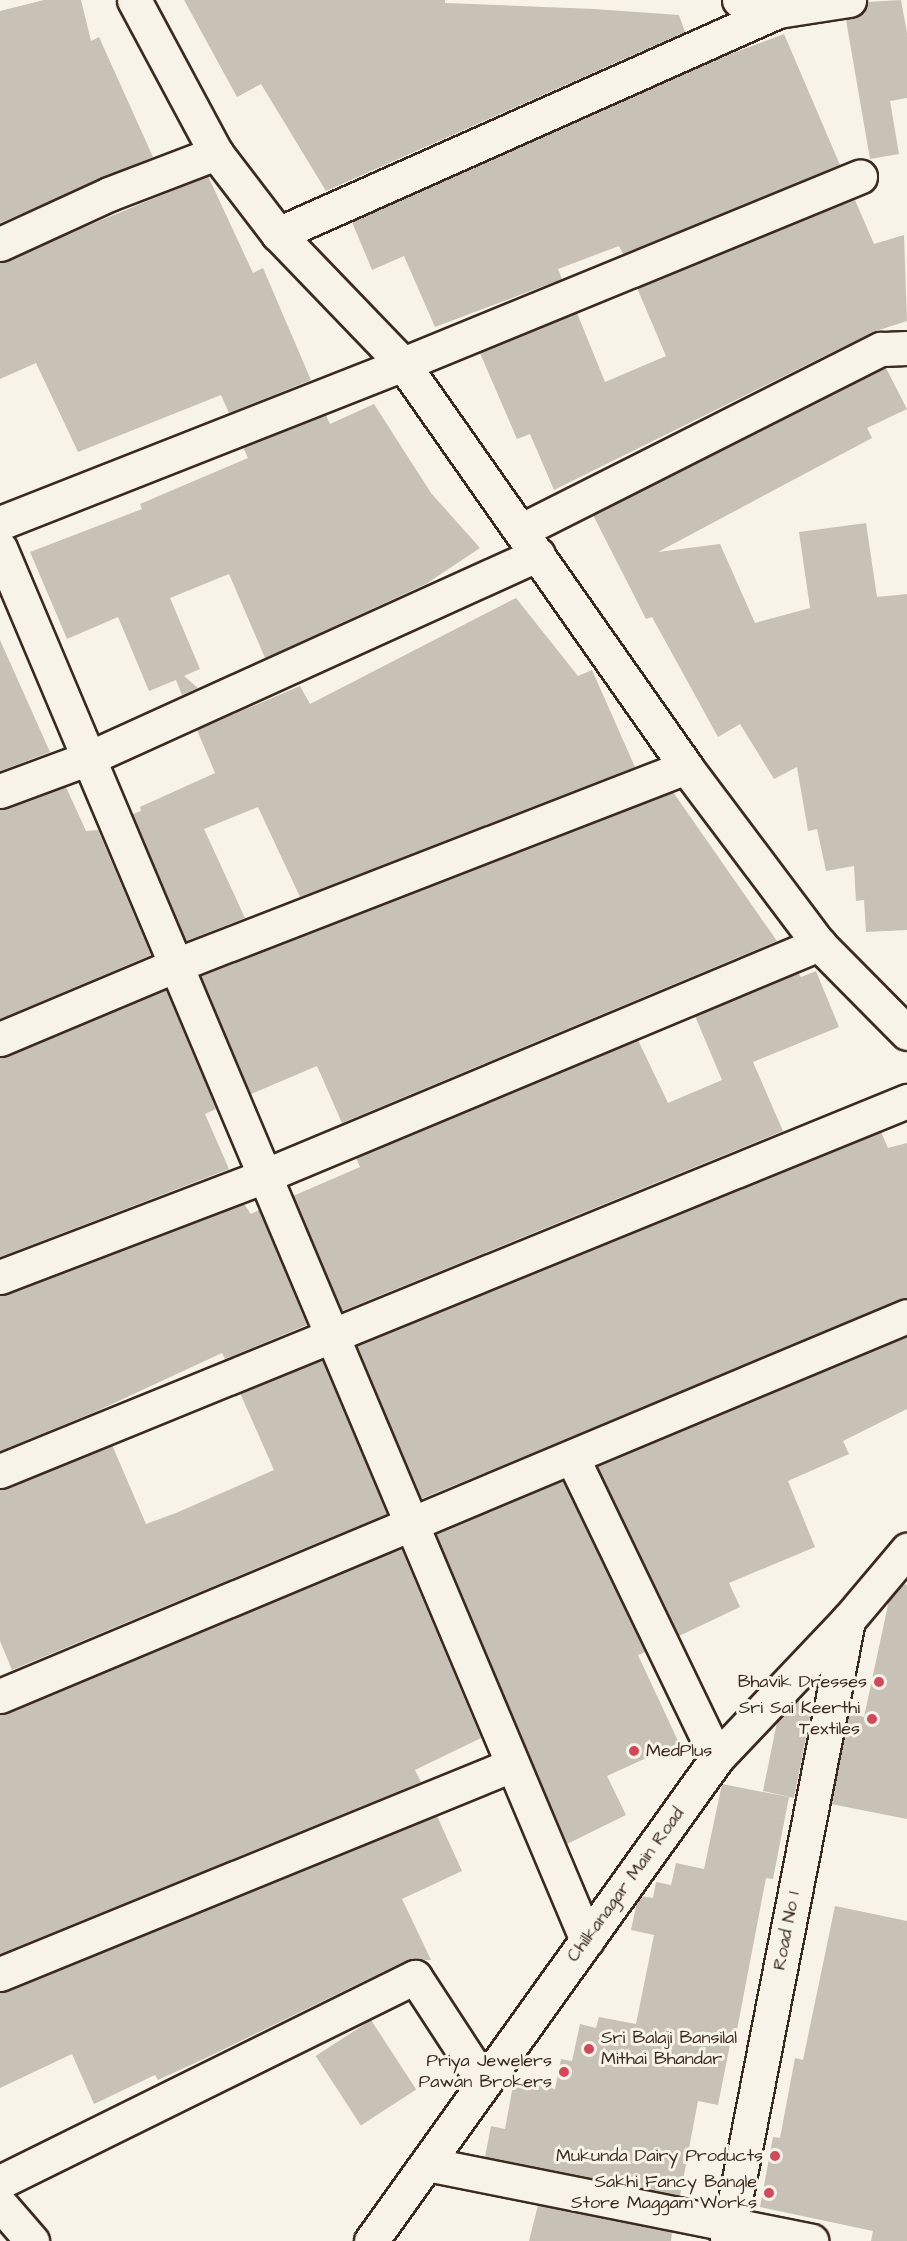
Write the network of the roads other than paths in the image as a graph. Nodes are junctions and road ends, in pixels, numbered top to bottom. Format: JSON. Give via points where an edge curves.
{"nodes":[{"id":1,"x":134,"y":0,"type":"edge"},
{"id":2,"x":739,"y":0,"type":"edge"},
{"id":3,"x":849,"y":0,"type":"edge"},
{"id":4,"x":778,"y":11,"type":"junction"},
{"id":5,"x":216,"y":153,"type":"junction"},
{"id":6,"x":860,"y":177,"type":"dead end"},
{"id":7,"x":278,"y":234,"type":"junction"},
{"id":8,"x":0,"y":244,"type":"edge"},
{"id":9,"x":907,"y":348,"type":"edge"},
{"id":10,"x":404,"y":364,"type":"junction"},
{"id":11,"x":0,"y":523,"type":"edge"},
{"id":12,"x":530,"y":542,"type":"junction"},
{"id":13,"x":0,"y":548,"type":"edge"},
{"id":14,"x":89,"y":758,"type":"junction"},
{"id":15,"x":686,"y":767,"type":"junction"},
{"id":16,"x":0,"y":791,"type":"edge"},
{"id":17,"x":819,"y":944,"type":"junction"},
{"id":18,"x":176,"y":965,"type":"junction"},
{"id":19,"x":907,"y":1033,"type":"edge"},
{"id":20,"x":0,"y":1039,"type":"edge"},
{"id":21,"x":907,"y":1101,"type":"edge"},
{"id":22,"x":264,"y":1176,"type":"junction"},
{"id":23,"x":0,"y":1277,"type":"edge"},
{"id":24,"x":907,"y":1316,"type":"edge"},
{"id":25,"x":332,"y":1337,"type":"junction"},
{"id":26,"x":572,"y":1456,"type":"junction"},
{"id":27,"x":0,"y":1471,"type":"edge"},
{"id":28,"x":411,"y":1524,"type":"junction"},
{"id":29,"x":907,"y":1550,"type":"edge"},
{"id":30,"x":848,"y":1620,"type":"junction"},
{"id":31,"x":0,"y":1696,"type":"edge"},
{"id":32,"x":717,"y":1758,"type":"junction"},
{"id":33,"x":512,"y":1765,"type":"junction"},
{"id":34,"x":586,"y":1940,"type":"junction"},
{"id":35,"x":0,"y":1974,"type":"edge"},
{"id":36,"x":484,"y":2083,"type":"junction"},
{"id":37,"x":427,"y":2164,"type":"junction"},
{"id":38,"x":0,"y":2182,"type":"edge"},
{"id":39,"x":728,"y":2232,"type":"edge"},
{"id":40,"x":371,"y":2241,"type":"edge"},
{"id":41,"x":811,"y":2241,"type":"edge"}],
"edges":[{"from":1,"to":5,"type":"street"},
{"from":2,"to":4,"type":"street"},
{"from":3,"to":4,"type":"street"},
{"from":4,"to":7,"type":"street"},
{"from":5,"to":7,"type":"street"},
{"from":5,"to":8,"type":"street","via":[[109,194]]},
{"from":6,"to":10,"type":"street"},
{"from":7,"to":10,"type":"street"},
{"from":9,"to":12,"type":"street","via":[[881,349]]},
{"from":10,"to":11,"type":"street"},
{"from":10,"to":12,"type":"street"},
{"from":12,"to":14,"type":"street"},
{"from":12,"to":15,"type":"street"},
{"from":13,"to":14,"type":"street"},
{"from":14,"to":16,"type":"street"},
{"from":14,"to":18,"type":"street"},
{"from":15,"to":17,"type":"street"},
{"from":15,"to":18,"type":"street"},
{"from":17,"to":19,"type":"street"},
{"from":17,"to":22,"type":"street"},
{"from":18,"to":20,"type":"street"},
{"from":18,"to":22,"type":"street"},
{"from":21,"to":25,"type":"street"},
{"from":22,"to":23,"type":"street"},
{"from":22,"to":25,"type":"street"},
{"from":24,"to":26,"type":"street"},
{"from":25,"to":27,"type":"street"},
{"from":25,"to":28,"type":"street"},
{"from":26,"to":28,"type":"street"},
{"from":26,"to":32,"type":"street"},
{"from":28,"to":31,"type":"street"},
{"from":28,"to":33,"type":"street"},
{"from":29,"to":30,"type":"street","name":"Chilkanagar Main Road"},
{"from":30,"to":32,"type":"street","name":"Chilkanagar Main Road"},
{"from":30,"to":39,"type":"street","name":"Road No 1"},
{"from":32,"to":34,"type":"street","name":"Chilkanagar Main Road"},
{"from":33,"to":34,"type":"street"},
{"from":33,"to":35,"type":"street"},
{"from":34,"to":36,"type":"street","name":"Chilkanagar Main Road"},
{"from":36,"to":37,"type":"street","name":"Chilkanagar Main Road"},
{"from":36,"to":38,"type":"street","via":[[415,1977]]},
{"from":37,"to":39,"type":"street"},
{"from":37,"to":40,"type":"street","name":"Chilkanagar Main Road"},
{"from":39,"to":41,"type":"street"}]}
